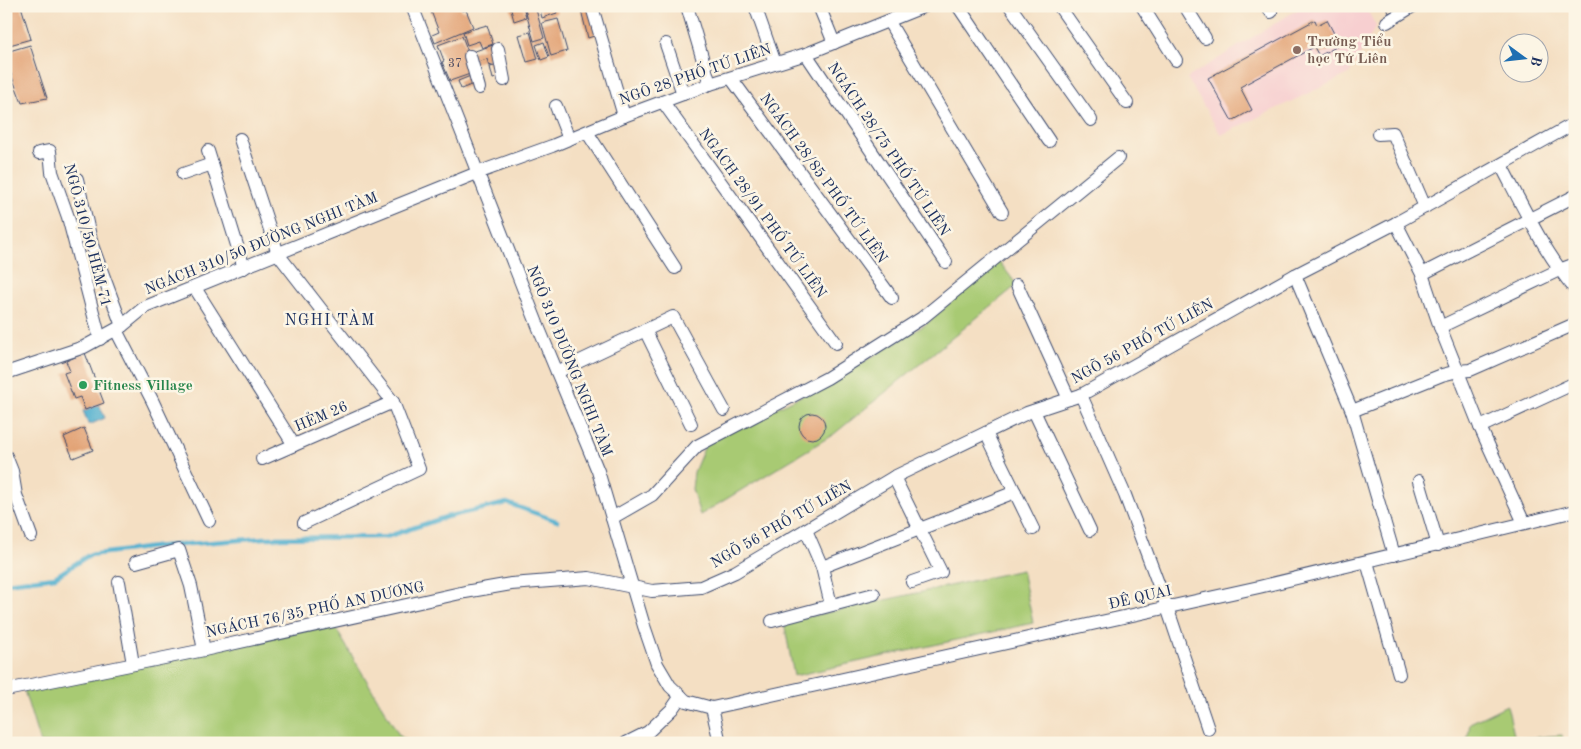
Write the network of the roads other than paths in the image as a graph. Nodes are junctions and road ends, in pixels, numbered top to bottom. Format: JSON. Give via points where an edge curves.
{"nodes":[{"id":1,"x":412,"y":6,"type":"edge"},
{"id":2,"x":592,"y":6,"type":"edge"},
{"id":3,"x":687,"y":6,"type":"edge"},
{"id":4,"x":755,"y":6,"type":"edge"},
{"id":5,"x":819,"y":6,"type":"edge"},
{"id":6,"x":925,"y":6,"type":"edge"},
{"id":7,"x":958,"y":6,"type":"edge"},
{"id":8,"x":1010,"y":6,"type":"edge"},
{"id":9,"x":1059,"y":6,"type":"edge"},
{"id":10,"x":1142,"y":6,"type":"edge"},
{"id":11,"x":1185,"y":6,"type":"edge"},
{"id":12,"x":1413,"y":6,"type":"edge"},
{"id":13,"x":901,"y":11,"type":"edge"},
{"id":14,"x":889,"y":22,"type":"junction"},
{"id":15,"x":1387,"y":22,"type":"dead end"},
{"id":16,"x":1205,"y":38,"type":"dead end"},
{"id":17,"x":834,"y":43,"type":"junction"},
{"id":18,"x":666,"y":44,"type":"dead end"},
{"id":19,"x":498,"y":49,"type":"dead end"},
{"id":20,"x":806,"y":54,"type":"junction"},
{"id":21,"x":470,"y":56,"type":"dead end"},
{"id":22,"x":1176,"y":60,"type":"dead end"},
{"id":23,"x":774,"y":63,"type":"junction"},
{"id":24,"x":731,"y":78,"type":"junction"},
{"id":25,"x":504,"y":80,"type":"dead end"},
{"id":26,"x":710,"y":84,"type":"junction"},
{"id":27,"x":479,"y":88,"type":"dead end"},
{"id":28,"x":684,"y":94,"type":"junction"},
{"id":29,"x":663,"y":102,"type":"junction"},
{"id":30,"x":1127,"y":102,"type":"dead end"},
{"id":31,"x":556,"y":106,"type":"dead end"},
{"id":32,"x":624,"y":116,"type":"junction"},
{"id":33,"x":1091,"y":120,"type":"dead end"},
{"id":34,"x":1575,"y":123,"type":"edge"},
{"id":35,"x":587,"y":132,"type":"junction"},
{"id":36,"x":1378,"y":134,"type":"dead end"},
{"id":37,"x":240,"y":139,"type":"dead end"},
{"id":38,"x":569,"y":139,"type":"junction"},
{"id":39,"x":1049,"y":141,"type":"dead end"},
{"id":40,"x":208,"y":151,"type":"dead end"},
{"id":41,"x":39,"y":153,"type":"dead end"},
{"id":42,"x":1118,"y":158,"type":"dead end"},
{"id":43,"x":212,"y":164,"type":"junction"},
{"id":44,"x":1501,"y":165,"type":"junction"},
{"id":45,"x":477,"y":173,"type":"junction"},
{"id":46,"x":183,"y":174,"type":"dead end"},
{"id":47,"x":77,"y":179,"type":"dead end"},
{"id":48,"x":1575,"y":196,"type":"edge"},
{"id":49,"x":1425,"y":207,"type":"junction"},
{"id":50,"x":1002,"y":212,"type":"dead end"},
{"id":51,"x":1530,"y":220,"type":"junction"},
{"id":52,"x":1396,"y":223,"type":"junction"},
{"id":53,"x":278,"y":254,"type":"junction"},
{"id":54,"x":946,"y":262,"type":"dead end"},
{"id":55,"x":1575,"y":264,"type":"edge"},
{"id":56,"x":244,"y":268,"type":"junction"},
{"id":57,"x":675,"y":268,"type":"dead end"},
{"id":58,"x":1559,"y":270,"type":"junction"},
{"id":59,"x":1422,"y":274,"type":"junction"},
{"id":60,"x":1295,"y":275,"type":"junction"},
{"id":61,"x":1017,"y":285,"type":"dead end"},
{"id":62,"x":195,"y":288,"type":"junction"},
{"id":63,"x":1575,"y":289,"type":"edge"},
{"id":64,"x":892,"y":298,"type":"dead end"},
{"id":65,"x":1575,"y":324,"type":"edge"},
{"id":66,"x":1440,"y":326,"type":"junction"},
{"id":67,"x":119,"y":328,"type":"junction"},
{"id":68,"x":645,"y":330,"type":"junction"},
{"id":69,"x":100,"y":339,"type":"junction"},
{"id":70,"x":836,"y":343,"type":"dead end"},
{"id":71,"x":1458,"y":371,"type":"junction"},
{"id":72,"x":557,"y":372,"type":"junction"},
{"id":73,"x":6,"y":374,"type":"edge"},
{"id":74,"x":1575,"y":383,"type":"edge"},
{"id":75,"x":1075,"y":397,"type":"junction"},
{"id":76,"x":393,"y":402,"type":"junction"},
{"id":77,"x":724,"y":410,"type":"dead end"},
{"id":78,"x":1034,"y":411,"type":"junction"},
{"id":79,"x":1352,"y":411,"type":"junction"},
{"id":80,"x":691,"y":424,"type":"dead end"},
{"id":81,"x":1480,"y":427,"type":"junction"},
{"id":82,"x":986,"y":433,"type":"junction"},
{"id":83,"x":294,"y":445,"type":"junction"},
{"id":84,"x":6,"y":456,"type":"edge"},
{"id":85,"x":262,"y":459,"type":"dead end"},
{"id":86,"x":894,"y":477,"type":"junction"},
{"id":87,"x":1419,"y":481,"type":"dead end"},
{"id":88,"x":1015,"y":492,"type":"junction"},
{"id":89,"x":1575,"y":512,"type":"edge"},
{"id":90,"x":612,"y":518,"type":"junction"},
{"id":91,"x":209,"y":521,"type":"dead end"},
{"id":92,"x":304,"y":523,"type":"dead end"},
{"id":93,"x":1524,"y":523,"type":"junction"},
{"id":94,"x":1032,"y":529,"type":"dead end"},
{"id":95,"x":806,"y":530,"type":"junction"},
{"id":96,"x":919,"y":530,"type":"junction"},
{"id":97,"x":1090,"y":530,"type":"dead end"},
{"id":98,"x":31,"y":536,"type":"dead end"},
{"id":99,"x":1438,"y":545,"type":"junction"},
{"id":100,"x":1394,"y":556,"type":"junction"},
{"id":101,"x":136,"y":562,"type":"dead end"},
{"id":102,"x":1367,"y":562,"type":"junction"},
{"id":103,"x":822,"y":567,"type":"junction"},
{"id":104,"x":119,"y":582,"type":"dead end"},
{"id":105,"x":912,"y":582,"type":"dead end"},
{"id":106,"x":633,"y":587,"type":"junction"},
{"id":107,"x":874,"y":594,"type":"dead end"},
{"id":108,"x":831,"y":605,"type":"junction"},
{"id":109,"x":1167,"y":608,"type":"junction"},
{"id":110,"x":772,"y":621,"type":"dead end"},
{"id":111,"x":204,"y":650,"type":"junction"},
{"id":112,"x":133,"y":664,"type":"junction"},
{"id":113,"x":1399,"y":674,"type":"dead end"},
{"id":114,"x":6,"y":690,"type":"edge"},
{"id":115,"x":681,"y":696,"type":"junction"},
{"id":116,"x":712,"y":708,"type":"junction"},
{"id":117,"x":1208,"y":729,"type":"dead end"},
{"id":118,"x":626,"y":743,"type":"edge"},
{"id":119,"x":720,"y":743,"type":"edge"}],
"edges":[{"from":1,"to":45,"type":"street","name":"NGÕ 310 ĐƯỜNG NGHI TÀM"},
{"from":2,"to":32,"type":"street"},
{"from":3,"to":26,"type":"street"},
{"from":4,"to":23,"type":"street"},
{"from":5,"to":17,"type":"street"},
{"from":6,"to":13,"type":"street","name":"NGÕ 28 PHỐ TỨ LIÊN"},
{"from":7,"to":39,"type":"street"},
{"from":8,"to":33,"type":"street"},
{"from":9,"to":30,"type":"street"},
{"from":10,"to":22,"type":"street"},
{"from":11,"to":16,"type":"street"},
{"from":12,"to":15,"type":"street"},
{"from":13,"to":14,"type":"street","name":"NGÕ 28 PHỐ TỨ LIÊN"},
{"from":14,"to":17,"type":"street","name":"NGÕ 28 PHỐ TỨ LIÊN"},
{"from":14,"to":50,"type":"street"},
{"from":17,"to":20,"type":"street","name":"NGÕ 28 PHỐ TỨ LIÊN"},
{"from":18,"to":28,"type":"street"},
{"from":19,"to":25,"type":"street"},
{"from":20,"to":23,"type":"street","name":"NGÕ 28 PHỐ TỨ LIÊN"},
{"from":20,"to":54,"type":"street","name":"NGÁCH 28/75 PHỐ TỨ LIÊN"},
{"from":21,"to":27,"type":"street"},
{"from":23,"to":24,"type":"street","name":"NGÕ 28 PHỐ TỨ LIÊN"},
{"from":24,"to":26,"type":"street","name":"NGÕ 28 PHỐ TỨ LIÊN"},
{"from":24,"to":64,"type":"street","name":"NGÁCH 28/85 PHỐ TỨ LIÊN"},
{"from":26,"to":28,"type":"street","name":"NGÕ 28 PHỐ TỨ LIÊN"},
{"from":28,"to":29,"type":"street","name":"NGÕ 28 PHỐ TỨ LIÊN"},
{"from":29,"to":32,"type":"street","name":"NGÕ 28 PHỐ TỨ LIÊN"},
{"from":29,"to":70,"type":"street","name":"NGÁCH 28/91 PHỐ TỨ LIÊN"},
{"from":31,"to":38,"type":"street"},
{"from":32,"to":35,"type":"street","name":"NGÕ 28 PHỐ TỨ LIÊN"},
{"from":34,"to":44,"type":"street","name":"NGÕ 56 PHỐ TỨ LIÊN"},
{"from":35,"to":38,"type":"street","name":"NGÕ 28 PHỐ TỨ LIÊN"},
{"from":35,"to":57,"type":"street"},
{"from":36,"to":49,"type":"street","via":[[1393,132]]},
{"from":37,"to":53,"type":"street"},
{"from":38,"to":45,"type":"street","name":"NGÕ 28 PHỐ TỨ LIÊN"},
{"from":40,"to":43,"type":"street"},
{"from":41,"to":69,"type":"street","name":"NGÕ 310/50 HẺM 71","via":[[50,151],[52,172],[68,217]]},
{"from":42,"to":90,"type":"street","via":[[922,318],[827,378],[697,446],[652,495]]},
{"from":43,"to":46,"type":"street"},
{"from":43,"to":56,"type":"street"},
{"from":44,"to":49,"type":"street","name":"NGÕ 56 PHỐ TỨ LIÊN"},
{"from":44,"to":51,"type":"street"},
{"from":45,"to":53,"type":"street","name":"NGÁCH 310/50 ĐƯỜNG NGHI TÀM"},
{"from":45,"to":72,"type":"street","name":"NGÕ 310 ĐƯỜNG NGHI TÀM"},
{"from":47,"to":67,"type":"street","via":[[92,245]]},
{"from":48,"to":51,"type":"street"},
{"from":49,"to":52,"type":"street","name":"NGÕ 56 PHỐ TỨ LIÊN"},
{"from":51,"to":58,"type":"street"},
{"from":51,"to":59,"type":"street"},
{"from":52,"to":59,"type":"street"},
{"from":52,"to":60,"type":"street","name":"NGÕ 56 PHỐ TỨ LIÊN"},
{"from":53,"to":56,"type":"street","name":"NGÁCH 310/50 ĐƯỜNG NGHI TÀM"},
{"from":53,"to":76,"type":"street"},
{"from":55,"to":58,"type":"street"},
{"from":56,"to":62,"type":"street","name":"NGÁCH 310/50 ĐƯỜNG NGHI TÀM"},
{"from":58,"to":63,"type":"street"},
{"from":58,"to":66,"type":"street"},
{"from":59,"to":66,"type":"street"},
{"from":60,"to":75,"type":"street","name":"NGÕ 56 PHỐ TỨ LIÊN"},
{"from":60,"to":79,"type":"street"},
{"from":61,"to":75,"type":"street"},
{"from":62,"to":67,"type":"street","name":"NGÁCH 310/50 ĐƯỜNG NGHI TÀM","via":[[145,307]]},
{"from":62,"to":83,"type":"street"},
{"from":65,"to":71,"type":"street","via":[[1470,370]]},
{"from":66,"to":71,"type":"street"},
{"from":67,"to":69,"type":"street","name":"NGÁCH 310/50 ĐƯỜNG NGHI TÀM"},
{"from":67,"to":91,"type":"street"},
{"from":68,"to":72,"type":"street"},
{"from":68,"to":77,"type":"street","via":[[673,317]]},
{"from":68,"to":80,"type":"street"},
{"from":69,"to":73,"type":"street","name":"NGÁCH 310/50 ĐƯỜNG NGHI TÀM","via":[[74,352]]},
{"from":71,"to":79,"type":"street"},
{"from":71,"to":81,"type":"street"},
{"from":72,"to":90,"type":"street","name":"NGÕ 310 ĐƯỜNG NGHI TÀM","via":[[598,471]]},
{"from":74,"to":81,"type":"street"},
{"from":75,"to":78,"type":"street","name":"NGÕ 56 PHỐ TỨ LIÊN"},
{"from":75,"to":109,"type":"street","via":[[1125,495]]},
{"from":76,"to":83,"type":"street","name":"HẺM 26"},
{"from":76,"to":92,"type":"street","via":[[419,469]]},
{"from":78,"to":82,"type":"street","name":"NGÕ 56 PHỐ TỨ LIÊN"},
{"from":78,"to":97,"type":"street"},
{"from":79,"to":100,"type":"street"},
{"from":81,"to":93,"type":"street"},
{"from":82,"to":86,"type":"street","name":"NGÕ 56 PHỐ TỨ LIÊN"},
{"from":82,"to":88,"type":"street"},
{"from":83,"to":85,"type":"street","name":"HẺM 26"},
{"from":84,"to":98,"type":"street"},
{"from":86,"to":95,"type":"street","name":"NGÕ 56 PHỐ TỨ LIÊN"},
{"from":86,"to":96,"type":"street"},
{"from":87,"to":99,"type":"street"},
{"from":88,"to":94,"type":"street"},
{"from":88,"to":96,"type":"street"},
{"from":89,"to":93,"type":"street","name":"ĐÊ QUAI"},
{"from":90,"to":106,"type":"street","name":"NGÕ 310 ĐƯỜNG NGHI TÀM"},
{"from":93,"to":99,"type":"street","name":"ĐÊ QUAI"},
{"from":95,"to":103,"type":"street"},
{"from":95,"to":106,"type":"street","name":"NGÕ 56 PHỐ TỨ LIÊN","via":[[735,572],[701,587],[652,591]]},
{"from":96,"to":103,"type":"street"},
{"from":96,"to":105,"type":"street","via":[[942,572]]},
{"from":99,"to":100,"type":"street","name":"ĐÊ QUAI"},
{"from":100,"to":102,"type":"street","name":"ĐÊ QUAI"},
{"from":101,"to":111,"type":"street","via":[[179,550],[191,586]]},
{"from":102,"to":109,"type":"street","name":"ĐÊ QUAI"},
{"from":102,"to":113,"type":"street"},
{"from":103,"to":108,"type":"street"},
{"from":104,"to":112,"type":"street"},
{"from":106,"to":111,"type":"street","name":"NGÁCH 76/35 PHỐ AN DƯƠNG","via":[[589,578],[511,584]]},
{"from":106,"to":115,"type":"street","name":"NGÕ 310 ĐƯỜNG NGHI TÀM","via":[[657,664],[670,686]]},
{"from":107,"to":108,"type":"street"},
{"from":108,"to":110,"type":"street"},
{"from":109,"to":116,"type":"street","name":"ĐÊ QUAI"},
{"from":109,"to":117,"type":"street"},
{"from":111,"to":112,"type":"street","name":"NGÁCH 76/35 PHỐ AN DƯƠNG"},
{"from":112,"to":114,"type":"street","name":"NGÁCH 76/35 PHỐ AN DƯƠNG"},
{"from":115,"to":116,"type":"street","name":"NGÕ 310 ĐƯỜNG NGHI TÀM","via":[[686,701]]},
{"from":115,"to":118,"type":"street","via":[[648,732]]},
{"from":116,"to":119,"type":"street"}]}
